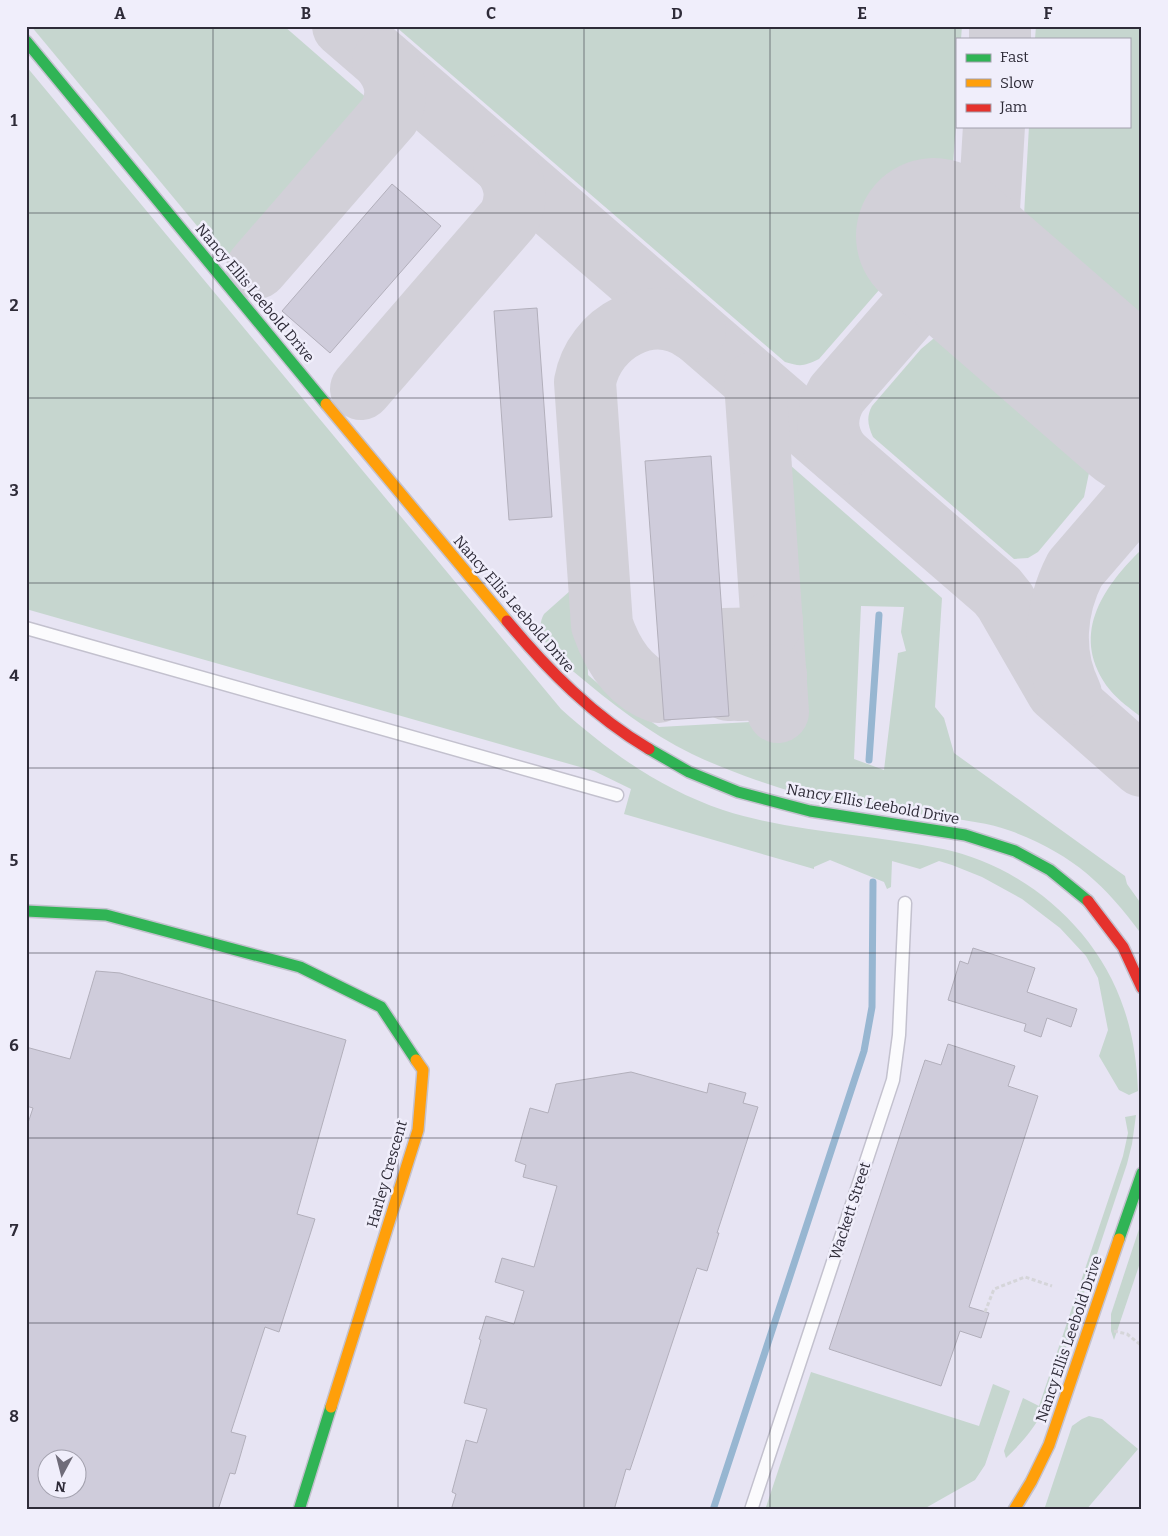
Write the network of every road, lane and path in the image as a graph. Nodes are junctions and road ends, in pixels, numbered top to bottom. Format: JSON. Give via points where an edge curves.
{"nodes":[{"id":1,"x":26,"y":41,"type":"edge"},
{"id":2,"x":26,"y":628,"type":"edge"},
{"id":3,"x":617,"y":795,"type":"dead end"},
{"id":4,"x":905,"y":903,"type":"dead end"},
{"id":5,"x":26,"y":911,"type":"edge"},
{"id":6,"x":1142,"y":988,"type":"edge"},
{"id":7,"x":1142,"y":1173,"type":"edge"},
{"id":8,"x":1052,"y":1286,"type":"dead end"},
{"id":9,"x":985,"y":1312,"type":"dead end"},
{"id":10,"x":1117,"y":1332,"type":"dead end"},
{"id":11,"x":1142,"y":1346,"type":"edge"},
{"id":12,"x":299,"y":1510,"type":"edge"},
{"id":13,"x":751,"y":1510,"type":"edge"},
{"id":14,"x":1014,"y":1510,"type":"edge"}],
"edges":[{"from":1,"to":6,"type":"street","name":"Nancy Ellis Leebold Drive","via":[[527,645],[568,688],[643,746],[689,772],[738,792],[810,811],[965,835],[1034,860],[1092,904],[1123,947]]},
{"from":2,"to":3,"type":"lane"},
{"from":4,"to":13,"type":"lane","name":"Wackett Street","via":[[893,1080]]},
{"from":5,"to":12,"type":"street","name":"Harley Crescent","via":[[106,915],[300,966],[381,1007],[423,1070],[418,1130]]},
{"from":7,"to":14,"type":"street","name":"Nancy Ellis Leebold Drive","via":[[1049,1445]]},
{"from":8,"to":9,"type":"path","via":[[1025,1277],[1011,1282],[994,1289]]},
{"from":10,"to":11,"type":"path","via":[[1127,1334]]}]}
